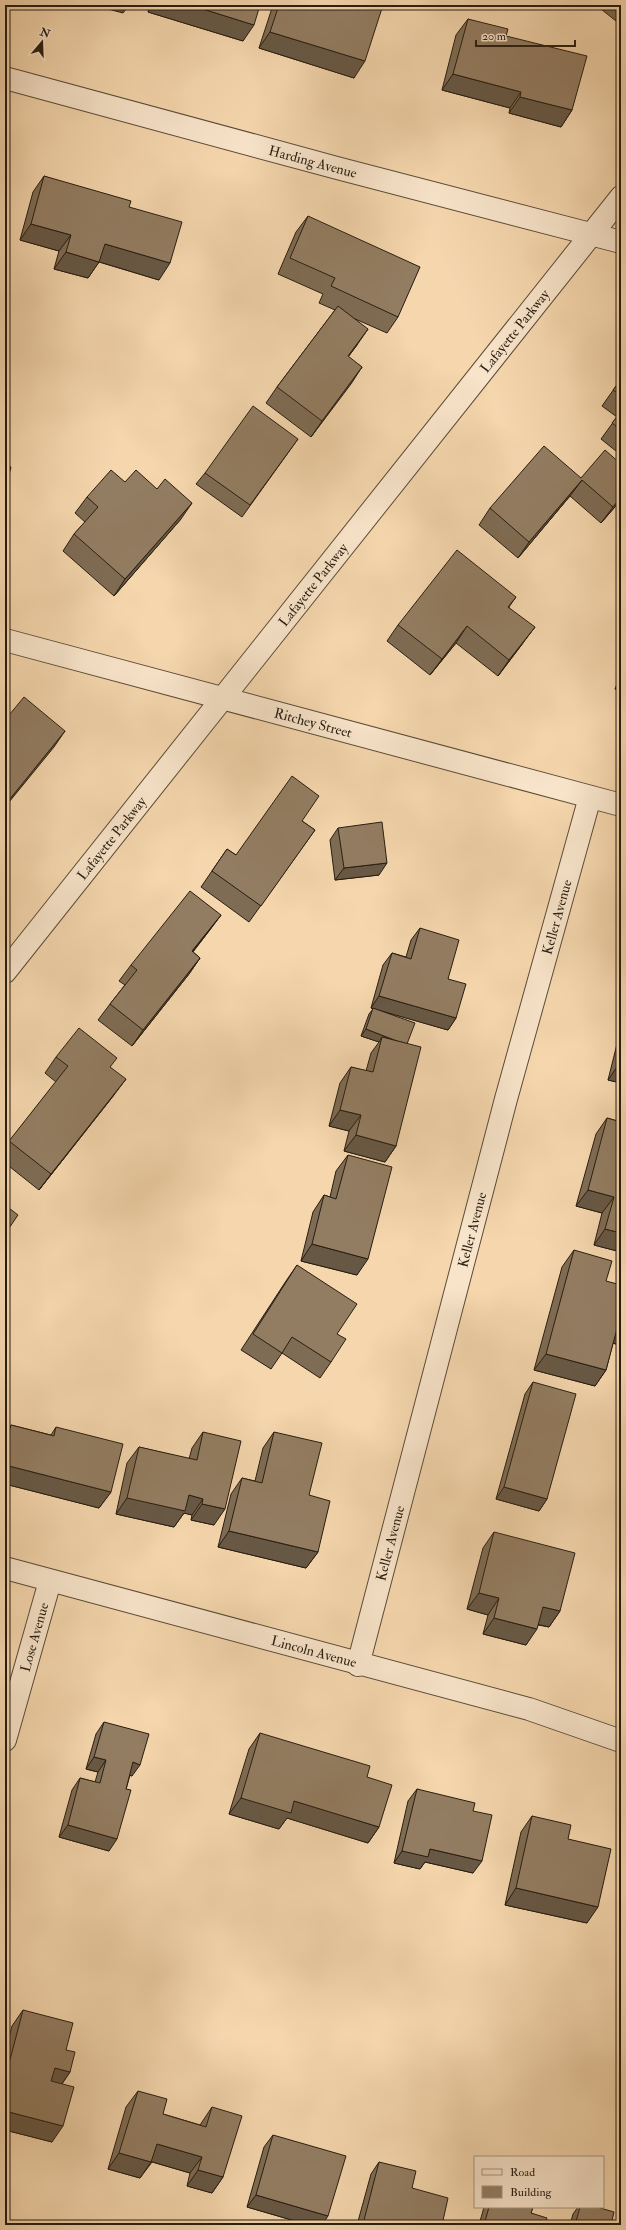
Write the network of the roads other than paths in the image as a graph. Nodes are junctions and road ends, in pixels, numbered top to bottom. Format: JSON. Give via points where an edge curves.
{"nodes":[{"id":1,"x":5,"y":78,"type":"edge"},
{"id":2,"x":621,"y":197,"type":"edge"},
{"id":3,"x":592,"y":234,"type":"junction"},
{"id":4,"x":621,"y":242,"type":"edge"},
{"id":5,"x":5,"y":640,"type":"edge"},
{"id":6,"x":223,"y":698,"type":"junction"},
{"id":7,"x":590,"y":797,"type":"junction"},
{"id":8,"x":621,"y":805,"type":"edge"},
{"id":9,"x":5,"y":972,"type":"edge"},
{"id":10,"x":5,"y":1568,"type":"edge"},
{"id":11,"x":50,"y":1581,"type":"junction"},
{"id":12,"x":358,"y":1664,"type":"junction"},
{"id":13,"x":5,"y":1740,"type":"edge"},
{"id":14,"x":621,"y":1741,"type":"edge"}],
"edges":[{"from":1,"to":3,"type":"street","name":"Harding Avenue"},
{"from":2,"to":3,"type":"street","name":"Lafayette Parkway"},
{"from":3,"to":4,"type":"street","name":"Harding Avenue"},
{"from":3,"to":6,"type":"street","name":"Lafayette Parkway"},
{"from":5,"to":6,"type":"street","name":"Ritchey Street"},
{"from":6,"to":7,"type":"street","name":"Ritchey Street"},
{"from":6,"to":9,"type":"street","name":"Lafayette Parkway"},
{"from":7,"to":8,"type":"street","name":"Ritchey Street"},
{"from":7,"to":12,"type":"street","name":"Keller Avenue","via":[[506,1099]]},
{"from":10,"to":11,"type":"street","name":"Lincoln Avenue"},
{"from":11,"to":12,"type":"street","name":"Lincoln Avenue"},
{"from":11,"to":13,"type":"street","name":"Lose Avenue"},
{"from":12,"to":14,"type":"street","name":"Lincoln Avenue","via":[[529,1709]]}]}
